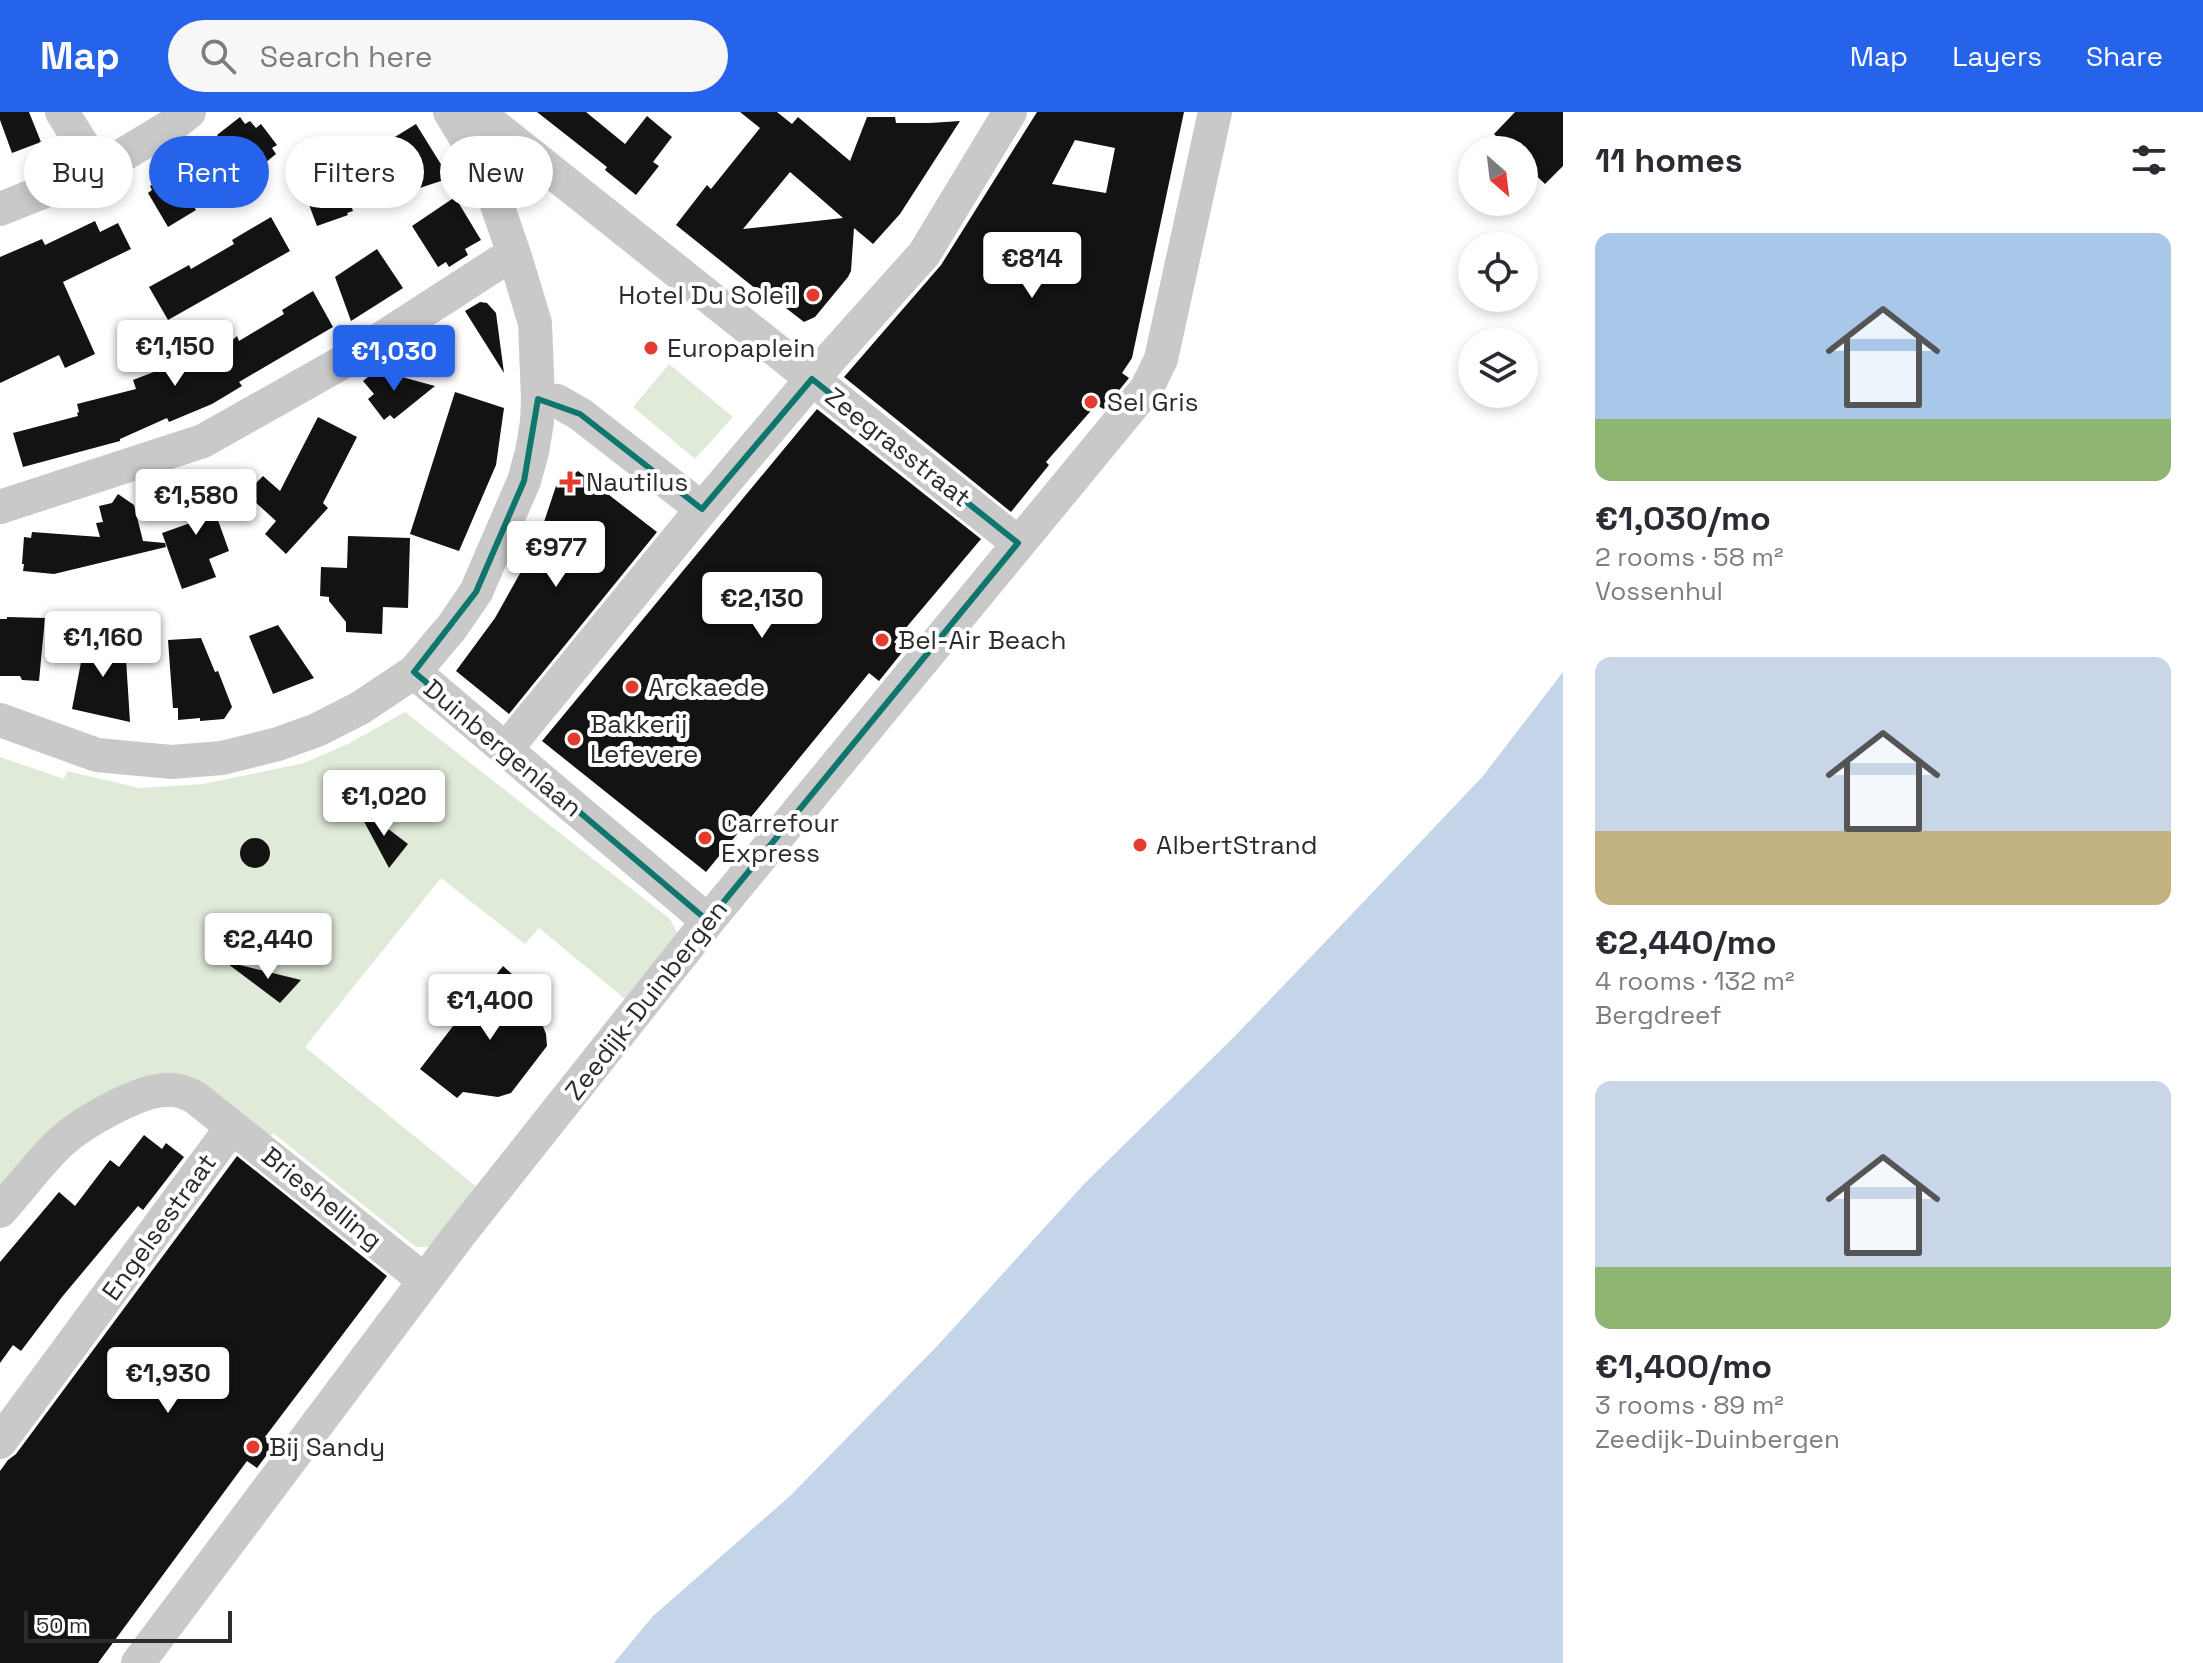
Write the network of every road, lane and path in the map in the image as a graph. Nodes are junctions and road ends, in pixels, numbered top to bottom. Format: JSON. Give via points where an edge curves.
{"nodes":[{"id":1,"x":62,"y":112,"type":"edge"},
{"id":2,"x":189,"y":112,"type":"edge"},
{"id":3,"x":1010,"y":112,"type":"edge"},
{"id":4,"x":1215,"y":112,"type":"edge"},
{"id":5,"x":471,"y":118,"type":"edge"},
{"id":6,"x":77,"y":136,"type":"edge"},
{"id":7,"x":133,"y":149,"type":"edge"},
{"id":8,"x":24,"y":199,"type":"edge"},
{"id":9,"x":0,"y":209,"type":"edge"},
{"id":10,"x":515,"y":257,"type":"junction"},
{"id":11,"x":812,"y":379,"type":"junction"},
{"id":12,"x":538,"y":399,"type":"junction"},
{"id":13,"x":0,"y":507,"type":"edge"},
{"id":14,"x":702,"y":509,"type":"junction"},
{"id":15,"x":1018,"y":543,"type":"junction"},
{"id":16,"x":414,"y":672,"type":"junction"},
{"id":17,"x":0,"y":720,"type":"edge"},
{"id":18,"x":506,"y":749,"type":"junction"},
{"id":19,"x":708,"y":921,"type":"junction"},
{"id":20,"x":226,"y":1122,"type":"junction"},
{"id":21,"x":0,"y":1211,"type":"edge"},
{"id":22,"x":424,"y":1280,"type":"junction"},
{"id":23,"x":0,"y":1442,"type":"edge"},
{"id":24,"x":138,"y":1663,"type":"edge"}],
"edges":[{"from":1,"to":6,"type":"street"},
{"from":2,"to":7,"type":"street"},
{"from":3,"to":11,"type":"street","via":[[924,254]]},
{"from":4,"to":15,"type":"street","name":"Zeedijk-Duinbergen","via":[[1161,359],[1147,388]]},
{"from":5,"to":10,"type":"street"},
{"from":5,"to":11,"type":"street","name":"Zeegrasstraat"},
{"from":8,"to":9,"type":"street"},
{"from":10,"to":12,"type":"street","via":[[535,323]]},
{"from":10,"to":13,"type":"street","via":[[203,441]]},
{"from":11,"to":14,"type":"street"},
{"from":11,"to":15,"type":"street","name":"Zeegrasstraat"},
{"from":12,"to":14,"type":"street","via":[[557,401],[580,414]]},
{"from":12,"to":16,"type":"street","via":[[524,481],[476,592]]},
{"from":14,"to":18,"type":"street"},
{"from":15,"to":19,"type":"street","name":"Zeedijk-Duinbergen"},
{"from":16,"to":17,"type":"street","name":"Duinbergenlaan","via":[[317,730],[222,758],[172,762],[97,755]]},
{"from":16,"to":18,"type":"street","name":"Duinbergenlaan"},
{"from":18,"to":19,"type":"street","name":"Duinbergenlaan"},
{"from":19,"to":22,"type":"street","name":"Zeedijk-Duinbergen"},
{"from":20,"to":21,"type":"street","name":"Brieshelling","via":[[184,1092],[170,1089],[139,1096],[62,1141]]},
{"from":20,"to":22,"type":"street","name":"Brieshelling"},
{"from":20,"to":23,"type":"street","name":"Engelsestraat"},
{"from":22,"to":24,"type":"street","name":"Zeedijk-Duinbergen"}]}
